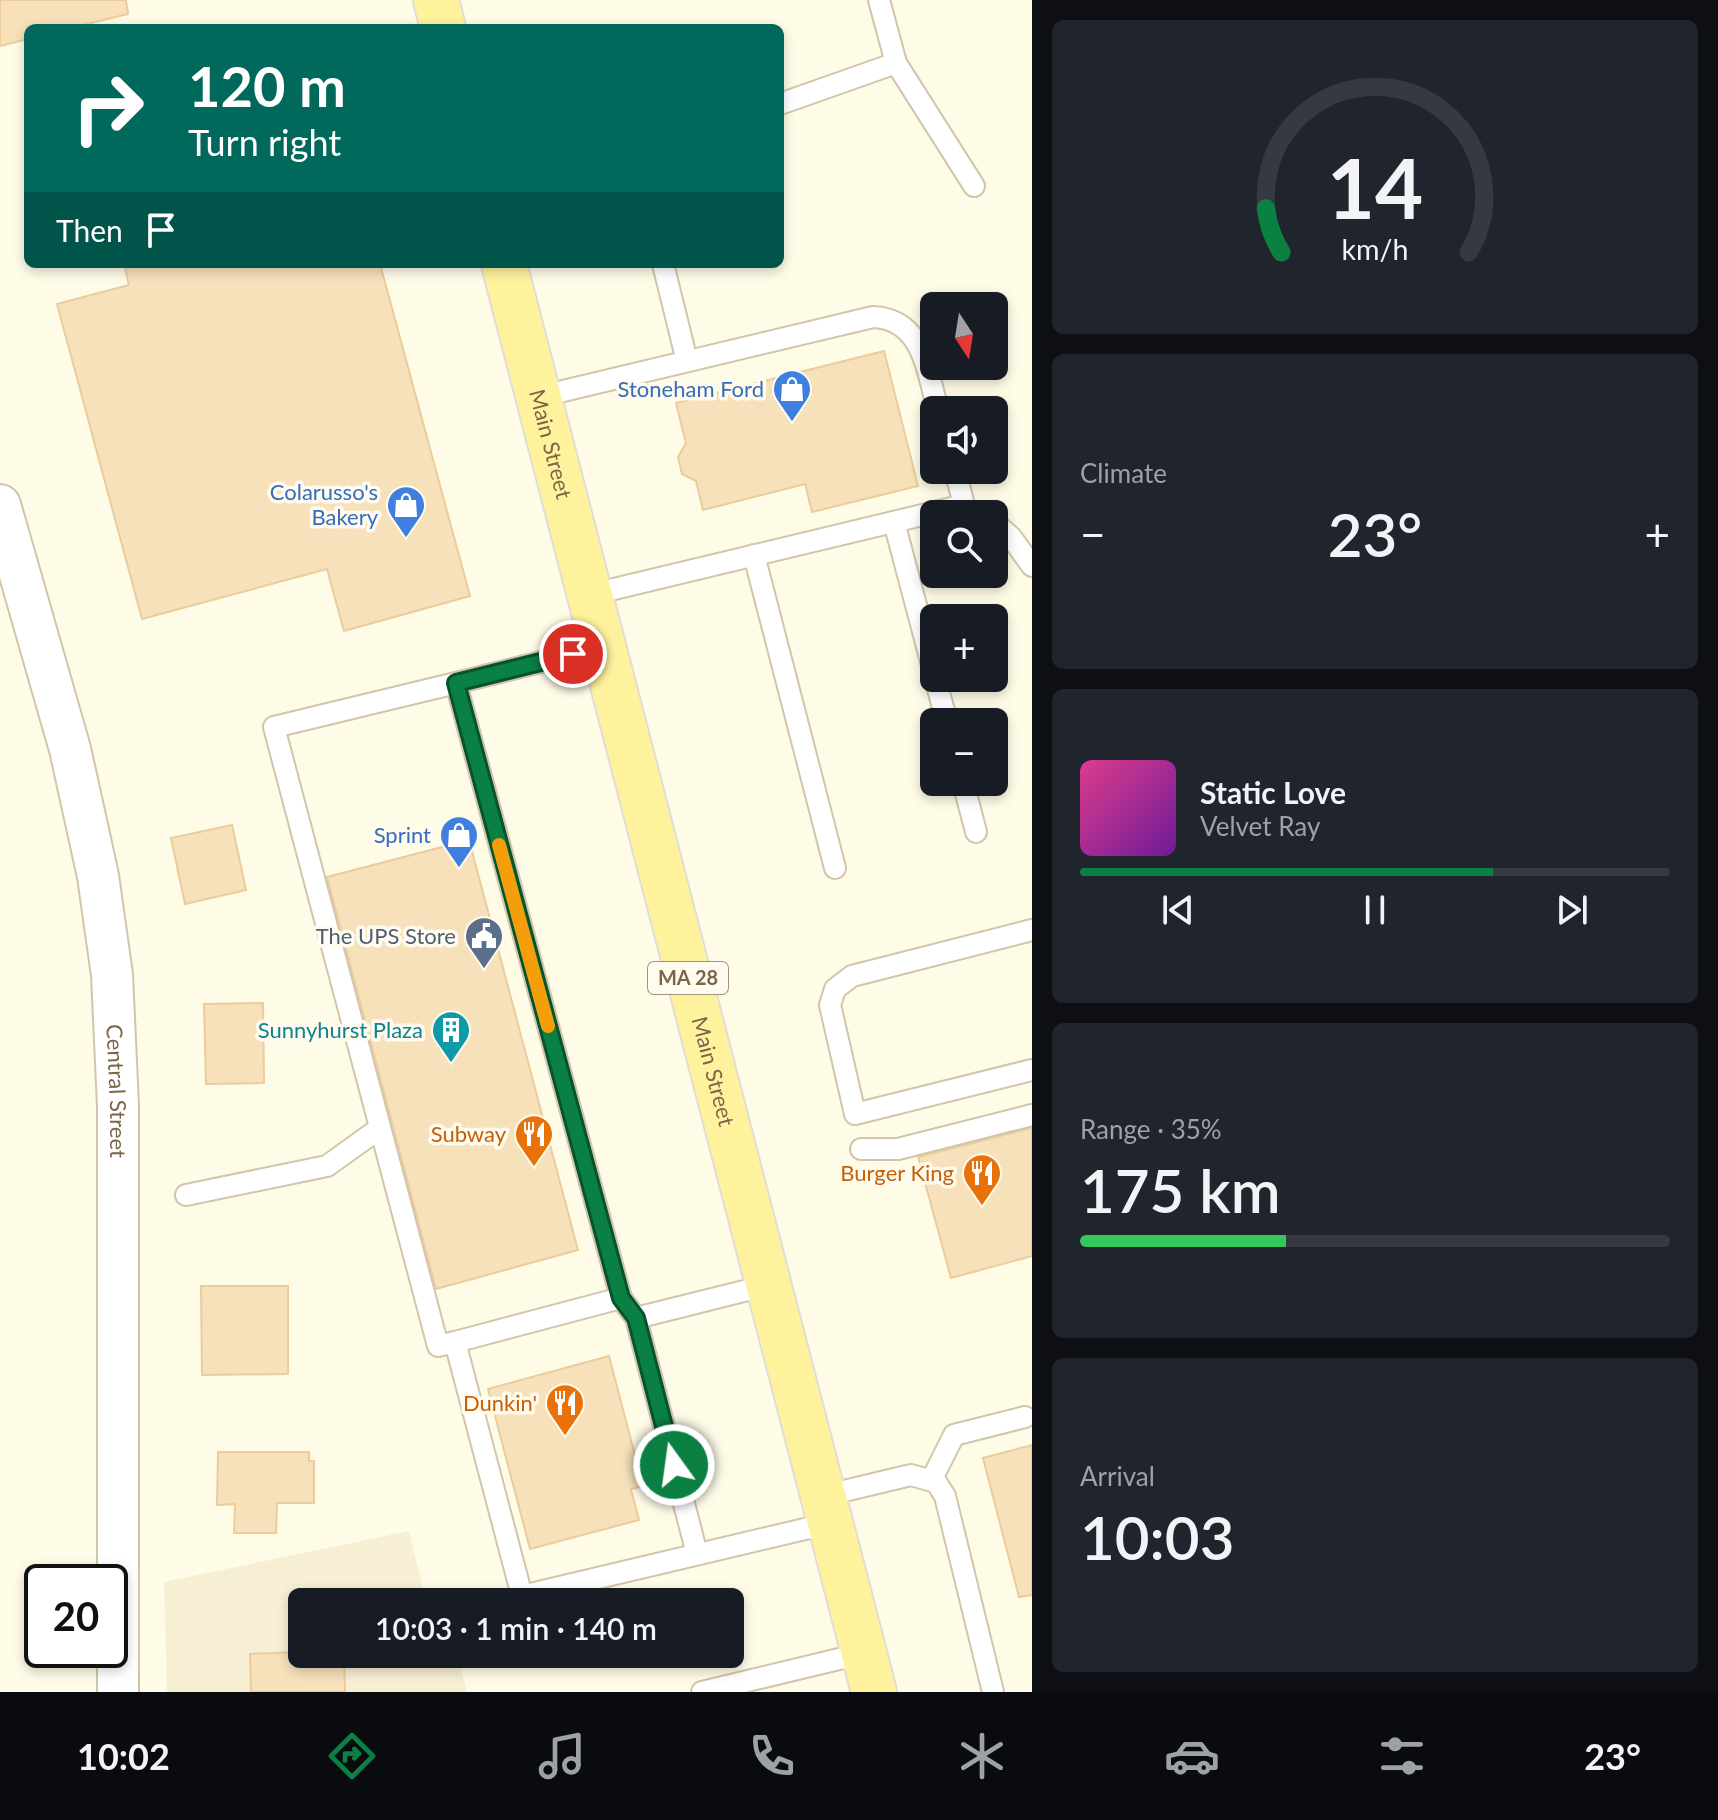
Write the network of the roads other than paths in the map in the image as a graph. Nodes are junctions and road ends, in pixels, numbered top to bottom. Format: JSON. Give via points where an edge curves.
{"nodes":[{"id":1,"x":436,"y":0,"type":"edge"},
{"id":2,"x":879,"y":0,"type":"edge"},
{"id":3,"x":442,"y":24,"type":"edge"},
{"id":4,"x":896,"y":63,"type":"junction"},
{"id":5,"x":784,"y":103,"type":"edge"},
{"id":6,"x":974,"y":186,"type":"dead end"},
{"id":7,"x":505,"y":268,"type":"edge"},
{"id":8,"x":664,"y":268,"type":"edge"},
{"id":9,"x":687,"y":361,"type":"junction"},
{"id":10,"x":934,"y":396,"type":"edge"},
{"id":11,"x":538,"y":397,"type":"junction"},
{"id":12,"x":0,"y":505,"type":"edge"},
{"id":13,"x":920,"y":518,"type":"edge"},
{"id":14,"x":894,"y":522,"type":"junction"},
{"id":15,"x":1008,"y":534,"type":"edge"},
{"id":16,"x":754,"y":555,"type":"junction"},
{"id":17,"x":1032,"y":566,"type":"edge"},
{"id":18,"x":589,"y":595,"type":"junction"},
{"id":19,"x":920,"y":619,"type":"edge"},
{"id":20,"x":602,"y":647,"type":"junction"},
{"id":21,"x":456,"y":683,"type":"junction"},
{"id":22,"x":967,"y":796,"type":"edge"},
{"id":23,"x":976,"y":832,"type":"dead end"},
{"id":24,"x":835,"y":868,"type":"dead end"},
{"id":25,"x":1032,"y":930,"type":"edge"},
{"id":26,"x":1032,"y":1070,"type":"edge"},
{"id":27,"x":1032,"y":1115,"type":"edge"},
{"id":28,"x":380,"y":1128,"type":"junction"},
{"id":29,"x":861,"y":1149,"type":"dead end"},
{"id":30,"x":186,"y":1195,"type":"dead end"},
{"id":31,"x":768,"y":1285,"type":"junction"},
{"id":32,"x":621,"y":1298,"type":"junction"},
{"id":33,"x":636,"y":1318,"type":"junction"},
{"id":34,"x":455,"y":1342,"type":"junction"},
{"id":35,"x":1025,"y":1417,"type":"dead end"},
{"id":36,"x":932,"y":1479,"type":"junction"},
{"id":37,"x":826,"y":1510,"type":"junction"},
{"id":38,"x":697,"y":1554,"type":"junction"},
{"id":39,"x":869,"y":1672,"type":"edge"},
{"id":40,"x":713,"y":1691,"type":"edge"},
{"id":41,"x":118,"y":1692,"type":"edge"},
{"id":42,"x":993,"y":1692,"type":"edge"}],
"edges":[{"from":1,"to":3,"type":"main road"},
{"from":2,"to":4,"type":"lane"},
{"from":4,"to":5,"type":"lane"},
{"from":4,"to":6,"type":"lane"},
{"from":7,"to":11,"type":"main road","name":"Main Street","number":"MA 28"},
{"from":8,"to":9,"type":"lane"},
{"from":9,"to":10,"type":"lane","via":[[882,318],[900,324],[919,344]]},
{"from":9,"to":11,"type":"lane"},
{"from":11,"to":18,"type":"main road","name":"Main Street","number":"MA 28"},
{"from":12,"to":41,"type":"street","name":"Central Street","via":[[70,749],[98,876],[112,975],[118,1106]]},
{"from":13,"to":14,"type":"lane"},
{"from":14,"to":16,"type":"lane"},
{"from":14,"to":19,"type":"lane"},
{"from":15,"to":17,"type":"lane"},
{"from":16,"to":18,"type":"lane"},
{"from":16,"to":24,"type":"lane"},
{"from":18,"to":20,"type":"main road","name":"Main Street","number":"MA 28"},
{"from":20,"to":21,"type":"lane"},
{"from":20,"to":31,"type":"main road","name":"Main Street","number":"MA 28"},
{"from":21,"to":28,"type":"lane","via":[[274,727]]},
{"from":21,"to":32,"type":"lane"},
{"from":22,"to":23,"type":"lane"},
{"from":25,"to":26,"type":"lane","via":[[847,978],[835,989],[830,1005],[855,1114]]},
{"from":27,"to":29,"type":"lane","via":[[898,1149]]},
{"from":28,"to":30,"type":"lane","via":[[327,1166]]},
{"from":28,"to":34,"type":"lane","via":[[438,1346]]},
{"from":31,"to":33,"type":"lane"},
{"from":31,"to":37,"type":"main road","name":"Main Street","number":"MA 28"},
{"from":32,"to":33,"type":"lane"},
{"from":32,"to":34,"type":"lane"},
{"from":33,"to":38,"type":"lane"},
{"from":34,"to":38,"type":"lane","via":[[522,1596]]},
{"from":35,"to":36,"type":"lane","via":[[954,1435]]},
{"from":36,"to":37,"type":"lane","via":[[911,1475]]},
{"from":36,"to":42,"type":"lane","via":[[945,1496]]},
{"from":37,"to":38,"type":"lane"},
{"from":37,"to":39,"type":"main road","name":"Main Street","number":"MA 28"},
{"from":39,"to":40,"type":"lane"}]}
